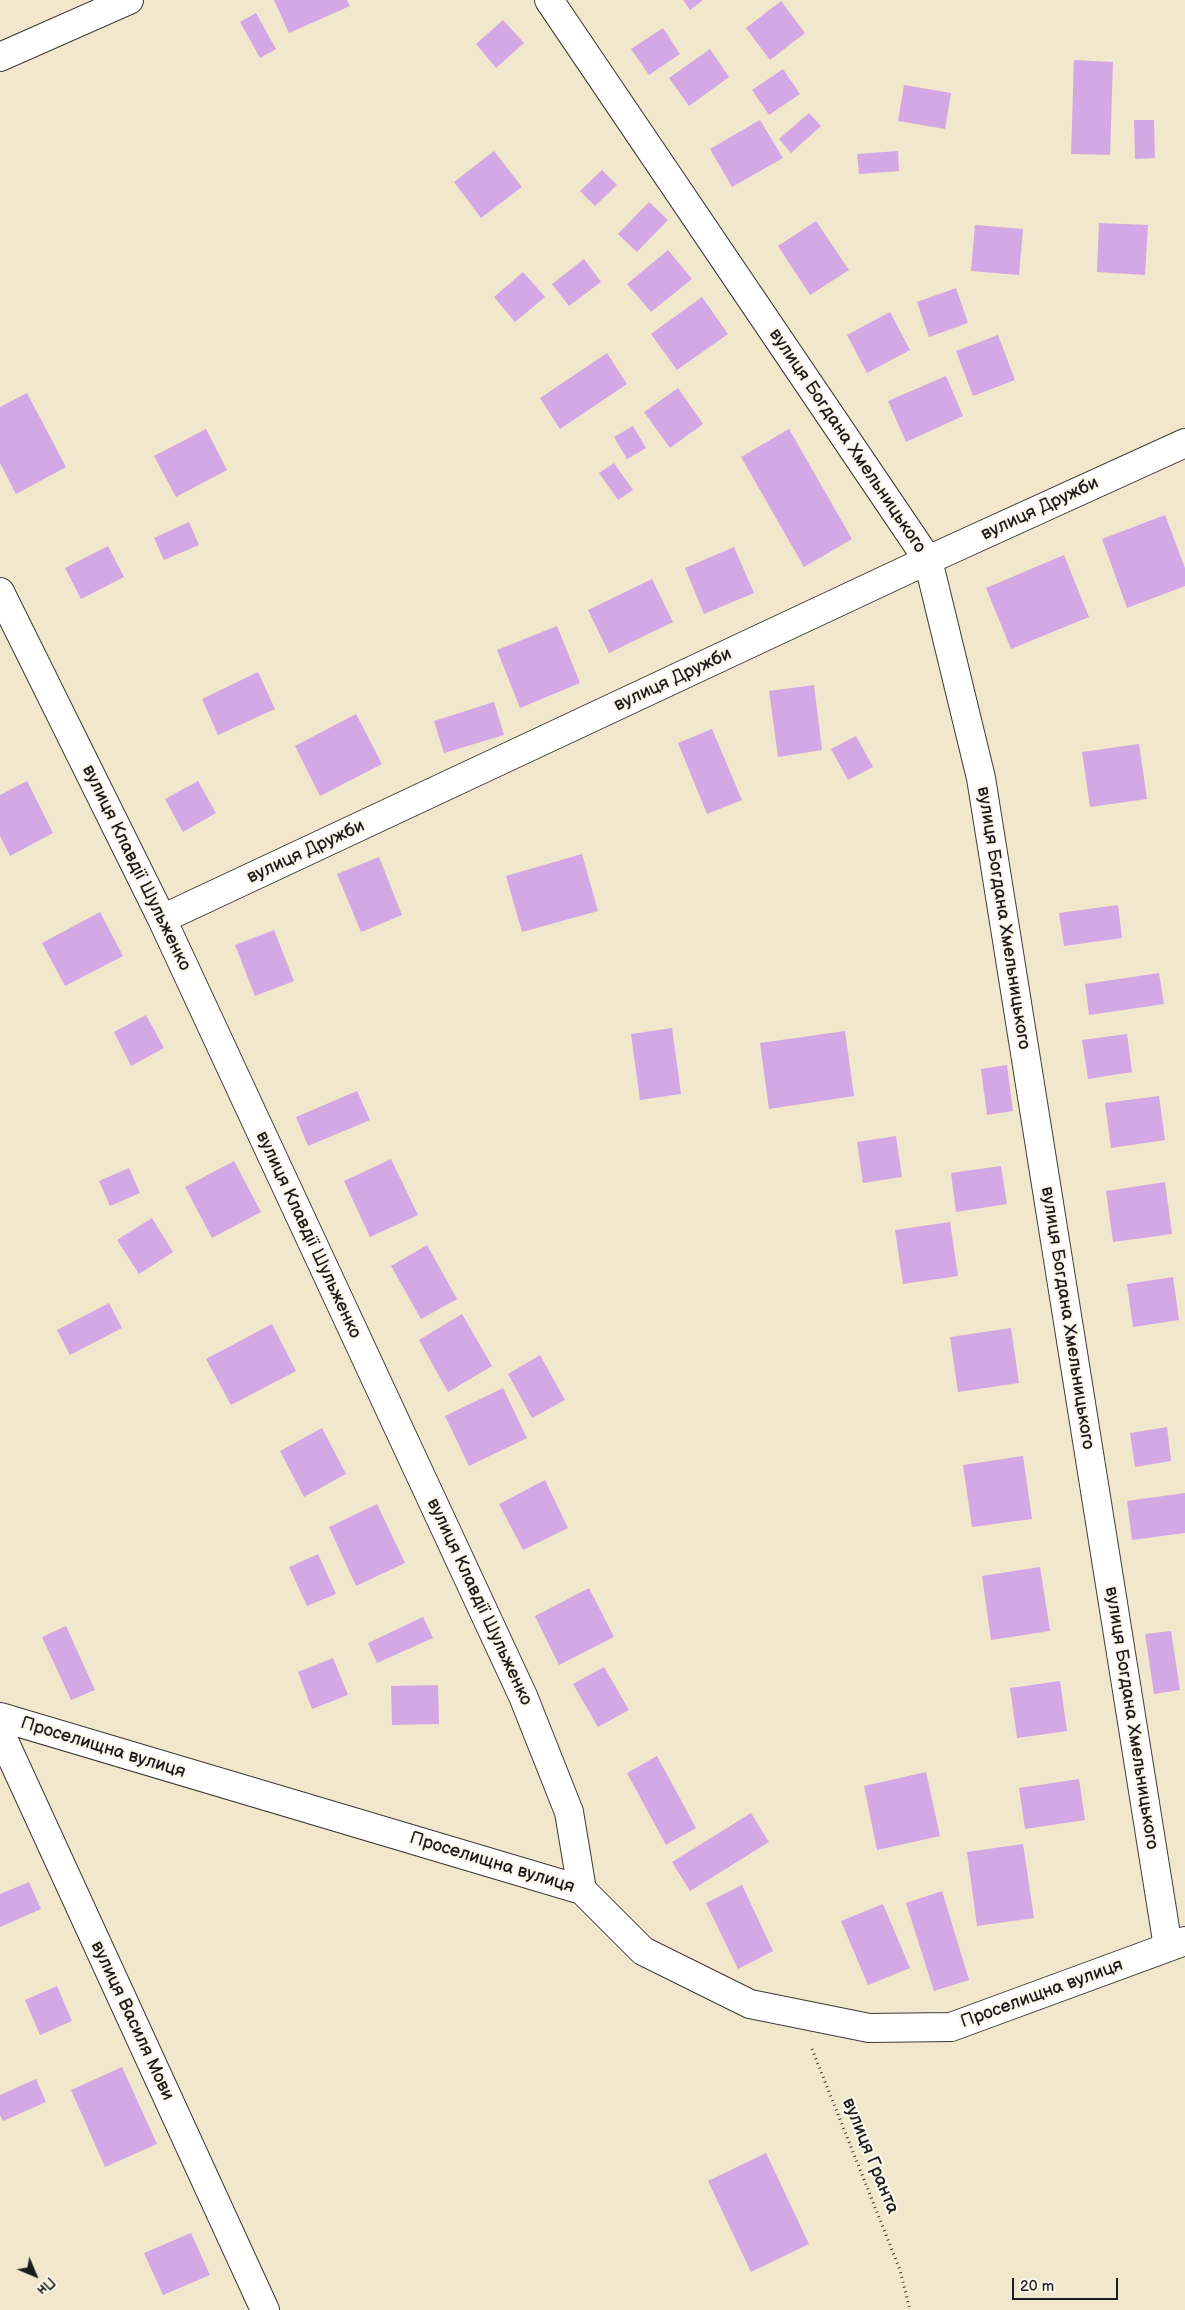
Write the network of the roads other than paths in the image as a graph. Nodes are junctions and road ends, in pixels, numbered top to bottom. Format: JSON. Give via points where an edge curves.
{"nodes":[{"id":1,"x":130,"y":0,"type":"edge"},
{"id":2,"x":549,"y":0,"type":"edge"},
{"id":3,"x":0,"y":56,"type":"edge"},
{"id":4,"x":1185,"y":443,"type":"edge"},
{"id":5,"x":928,"y":560,"type":"junction"},
{"id":6,"x":0,"y":592,"type":"edge"},
{"id":7,"x":162,"y":919,"type":"junction"},
{"id":8,"x":0,"y":1717,"type":"edge"},
{"id":9,"x":0,"y":1732,"type":"edge"},
{"id":10,"x":582,"y":1890,"type":"junction"},
{"id":11,"x":1176,"y":1944,"type":"edge"},
{"id":12,"x":265,"y":2310,"type":"edge"}],
"edges":[{"from":1,"to":3,"type":"street"},
{"from":2,"to":5,"type":"street","name":"вулиця Богдана Хмельницького"},
{"from":4,"to":5,"type":"street","name":"вулиця Дружби"},
{"from":5,"to":7,"type":"street","name":"вулиця Дружби"},
{"from":5,"to":11,"type":"street","name":"вулиця Богдана Хмельницького","via":[[981,778]]},
{"from":6,"to":7,"type":"street","name":"вулиця Клавдії Шульженко"},
{"from":7,"to":10,"type":"street","name":"вулиця Клавдії Шульженко","via":[[523,1696],[569,1812]]},
{"from":8,"to":10,"type":"street","name":"Проселищна вулиця"},
{"from":9,"to":12,"type":"street","name":"вулиця Василя Мови"},
{"from":10,"to":11,"type":"street","name":"Проселищна вулиця","via":[[643,1951],[750,2004],[869,2028],[951,2027]]}]}
